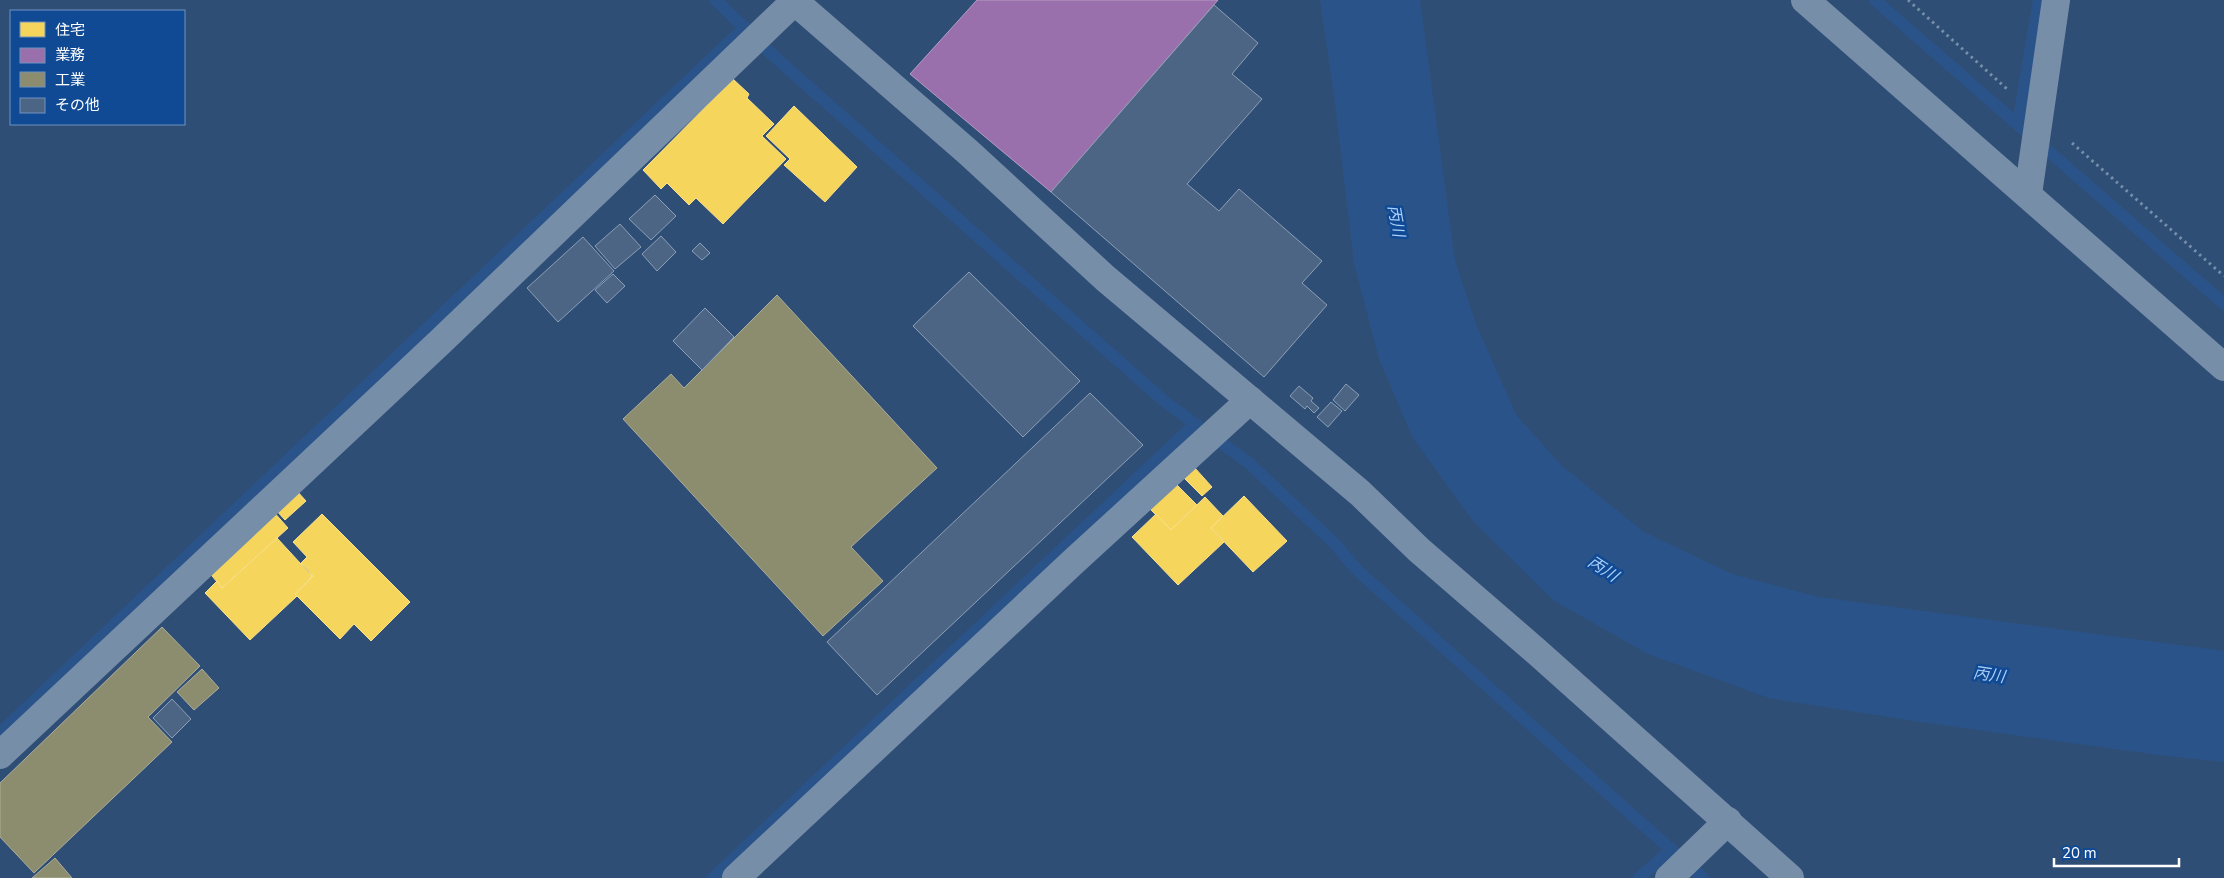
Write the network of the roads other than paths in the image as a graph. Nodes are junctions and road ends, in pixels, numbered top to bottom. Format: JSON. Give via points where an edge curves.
{"nodes":[{"id":1,"x":1805,"y":0,"type":"edge"},
{"id":2,"x":2056,"y":0,"type":"edge"},
{"id":3,"x":794,"y":1,"type":"edge"},
{"id":4,"x":2028,"y":194,"type":"junction"},
{"id":5,"x":2224,"y":367,"type":"edge"},
{"id":6,"x":1250,"y":400,"type":"junction"},
{"id":7,"x":0,"y":755,"type":"edge"},
{"id":8,"x":1728,"y":821,"type":"junction"},
{"id":9,"x":1671,"y":876,"type":"edge"},
{"id":10,"x":736,"y":878,"type":"edge"},
{"id":11,"x":1790,"y":878,"type":"edge"}],
"edges":[{"from":1,"to":4,"type":"street"},
{"from":2,"to":4,"type":"street"},
{"from":3,"to":6,"type":"street","via":[[968,152],[1105,278]]},
{"from":3,"to":7,"type":"street","via":[[439,343]]},
{"from":4,"to":5,"type":"street"},
{"from":6,"to":8,"type":"street","via":[[1360,493],[1419,550]]},
{"from":6,"to":10,"type":"street"},
{"from":8,"to":9,"type":"street"},
{"from":8,"to":11,"type":"street"}]}
